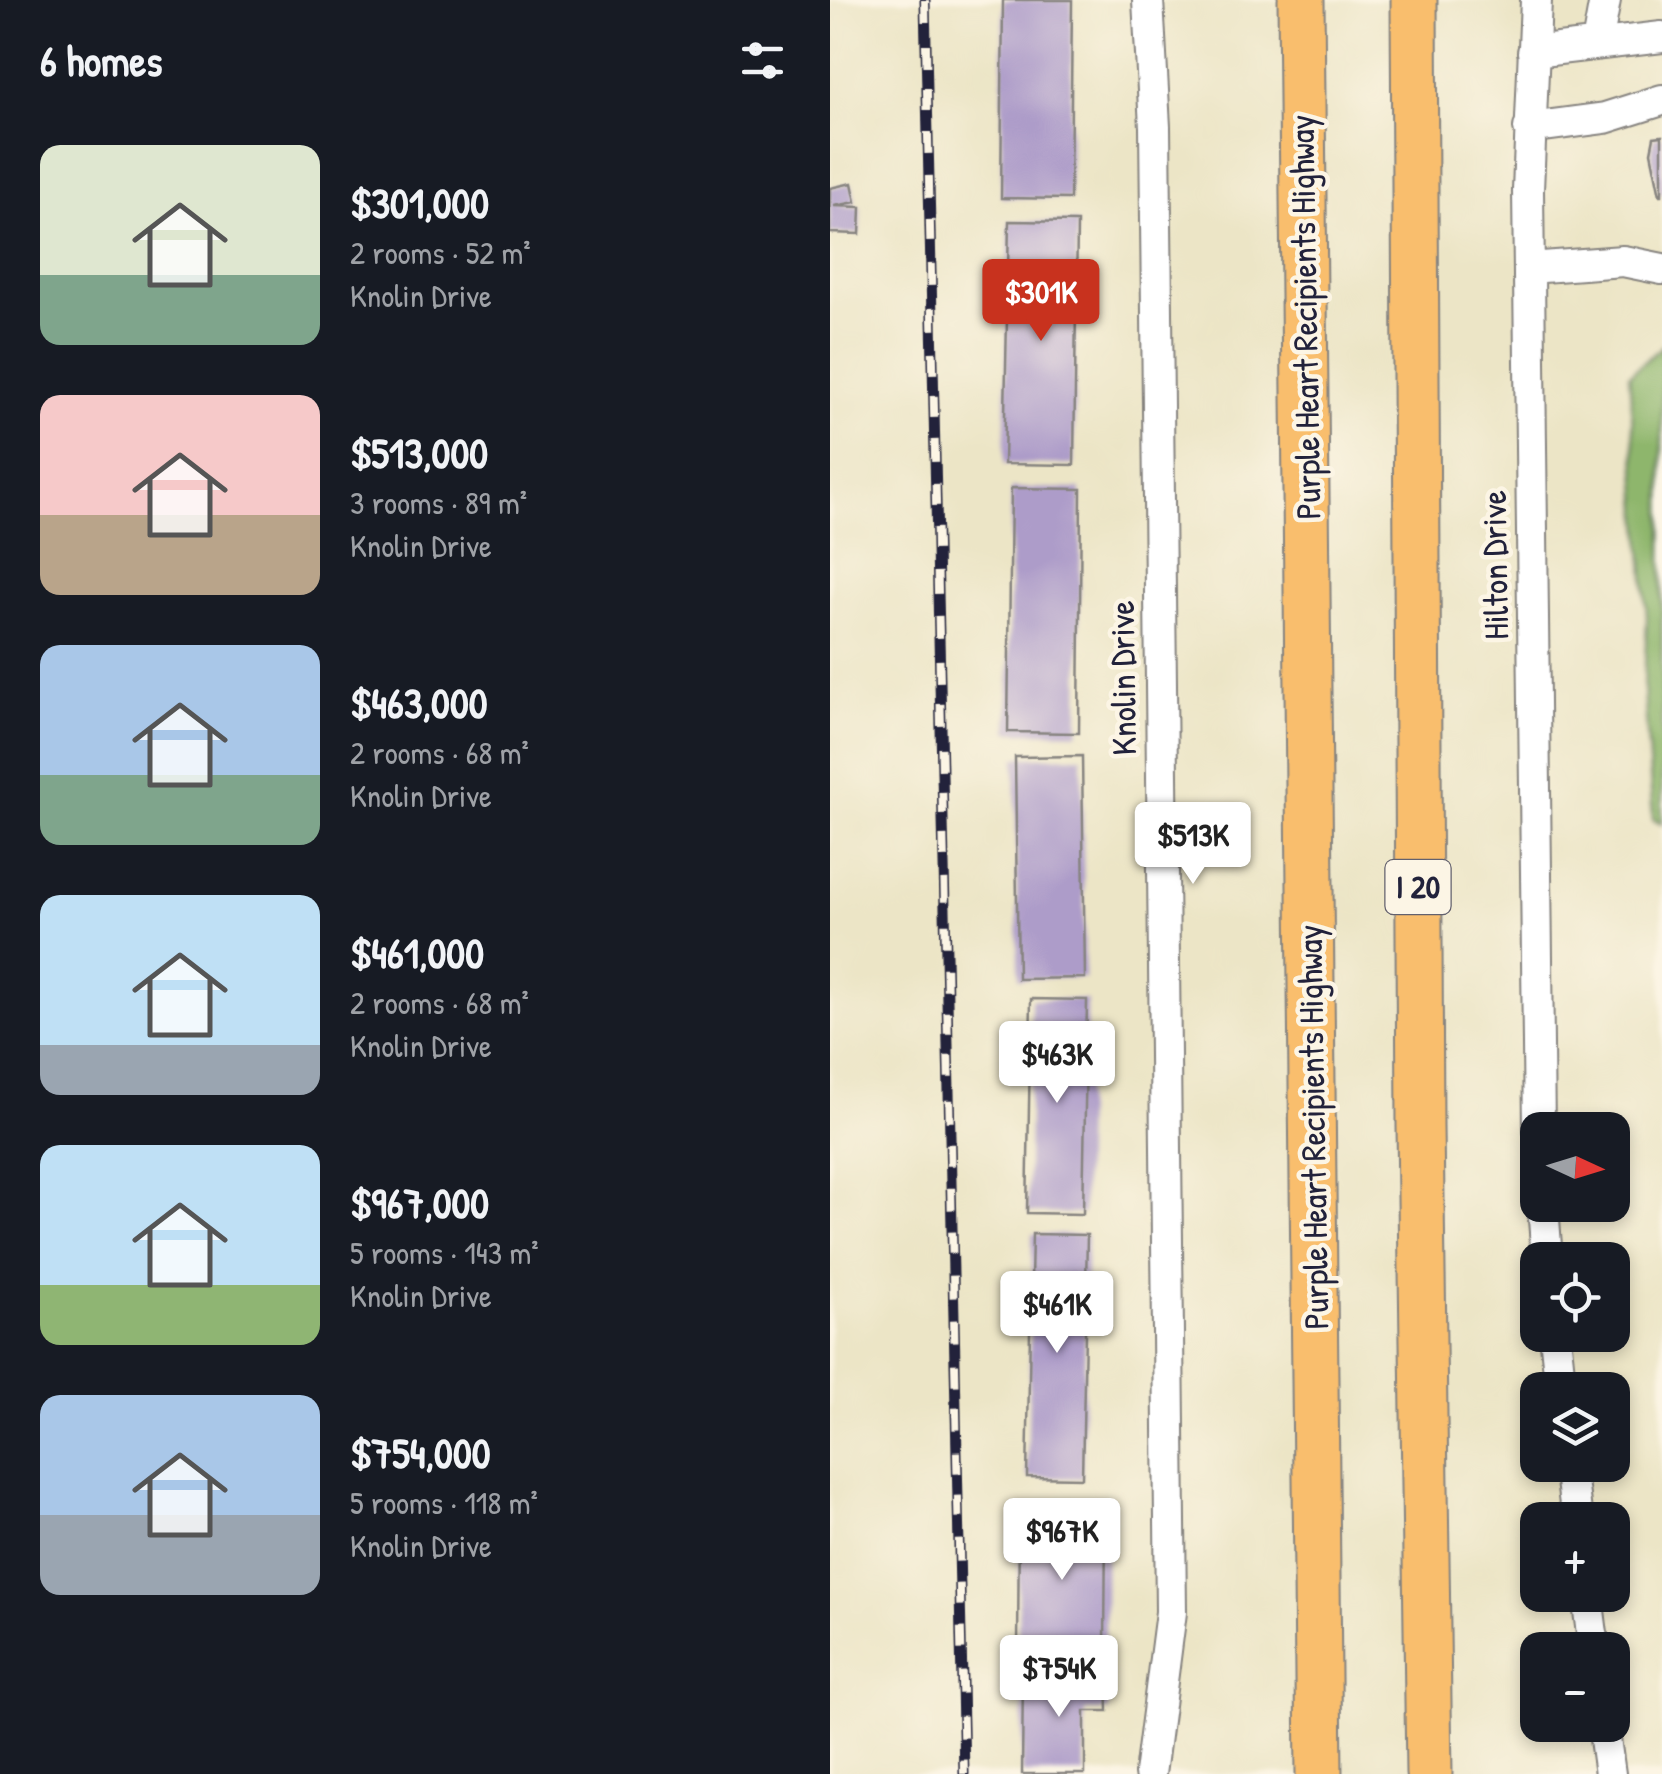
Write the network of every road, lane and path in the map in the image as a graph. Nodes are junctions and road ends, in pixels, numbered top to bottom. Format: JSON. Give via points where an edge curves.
{"nodes":[{"id":1,"x":1148,"y":0,"type":"edge"},
{"id":2,"x":1277,"y":0,"type":"edge"},
{"id":3,"x":1302,"y":0,"type":"edge"},
{"id":4,"x":1414,"y":0,"type":"edge"},
{"id":5,"x":1423,"y":0,"type":"edge"},
{"id":6,"x":1536,"y":0,"type":"edge"},
{"id":7,"x":1605,"y":0,"type":"edge"},
{"id":8,"x":1662,"y":36,"type":"edge"},
{"id":9,"x":1598,"y":44,"type":"junction"},
{"id":10,"x":1532,"y":52,"type":"junction"},
{"id":11,"x":1662,"y":100,"type":"edge"},
{"id":12,"x":1414,"y":111,"type":"junction"},
{"id":13,"x":1529,"y":128,"type":"junction"},
{"id":14,"x":1529,"y":268,"type":"junction"},
{"id":15,"x":1662,"y":269,"type":"edge"},
{"id":16,"x":1305,"y":348,"type":"junction"},
{"id":17,"x":1539,"y":1112,"type":"edge"},
{"id":18,"x":1605,"y":1742,"type":"edge"},
{"id":19,"x":1150,"y":1774,"type":"edge"},
{"id":20,"x":1320,"y":1774,"type":"edge"},
{"id":21,"x":1428,"y":1774,"type":"edge"},
{"id":22,"x":1610,"y":1774,"type":"edge"}],
"edges":[{"from":1,"to":19,"type":"street","name":"Knolin Drive","via":[[1155,127],[1171,1612]]},
{"from":2,"to":16,"type":"highway"},
{"from":3,"to":16,"type":"highway","name":"Purple Heart Recipients Highway"},
{"from":4,"to":12,"type":"highway","number":"I 20"},
{"from":5,"to":12,"type":"highway"},
{"from":6,"to":10,"type":"street","name":"Hilton Drive"},
{"from":7,"to":9,"type":"street"},
{"from":8,"to":9,"type":"street"},
{"from":9,"to":10,"type":"street"},
{"from":10,"to":13,"type":"street","name":"Hilton Drive"},
{"from":11,"to":13,"type":"street","via":[[1605,118]]},
{"from":12,"to":21,"type":"highway","number":"I 20"},
{"from":13,"to":14,"type":"street","name":"Hilton Drive"},
{"from":14,"to":15,"type":"street","via":[[1623,261]]},
{"from":14,"to":17,"type":"street","name":"Hilton Drive"},
{"from":16,"to":20,"type":"highway","name":"Purple Heart Recipients Highway"},
{"from":18,"to":22,"type":"street"}]}
